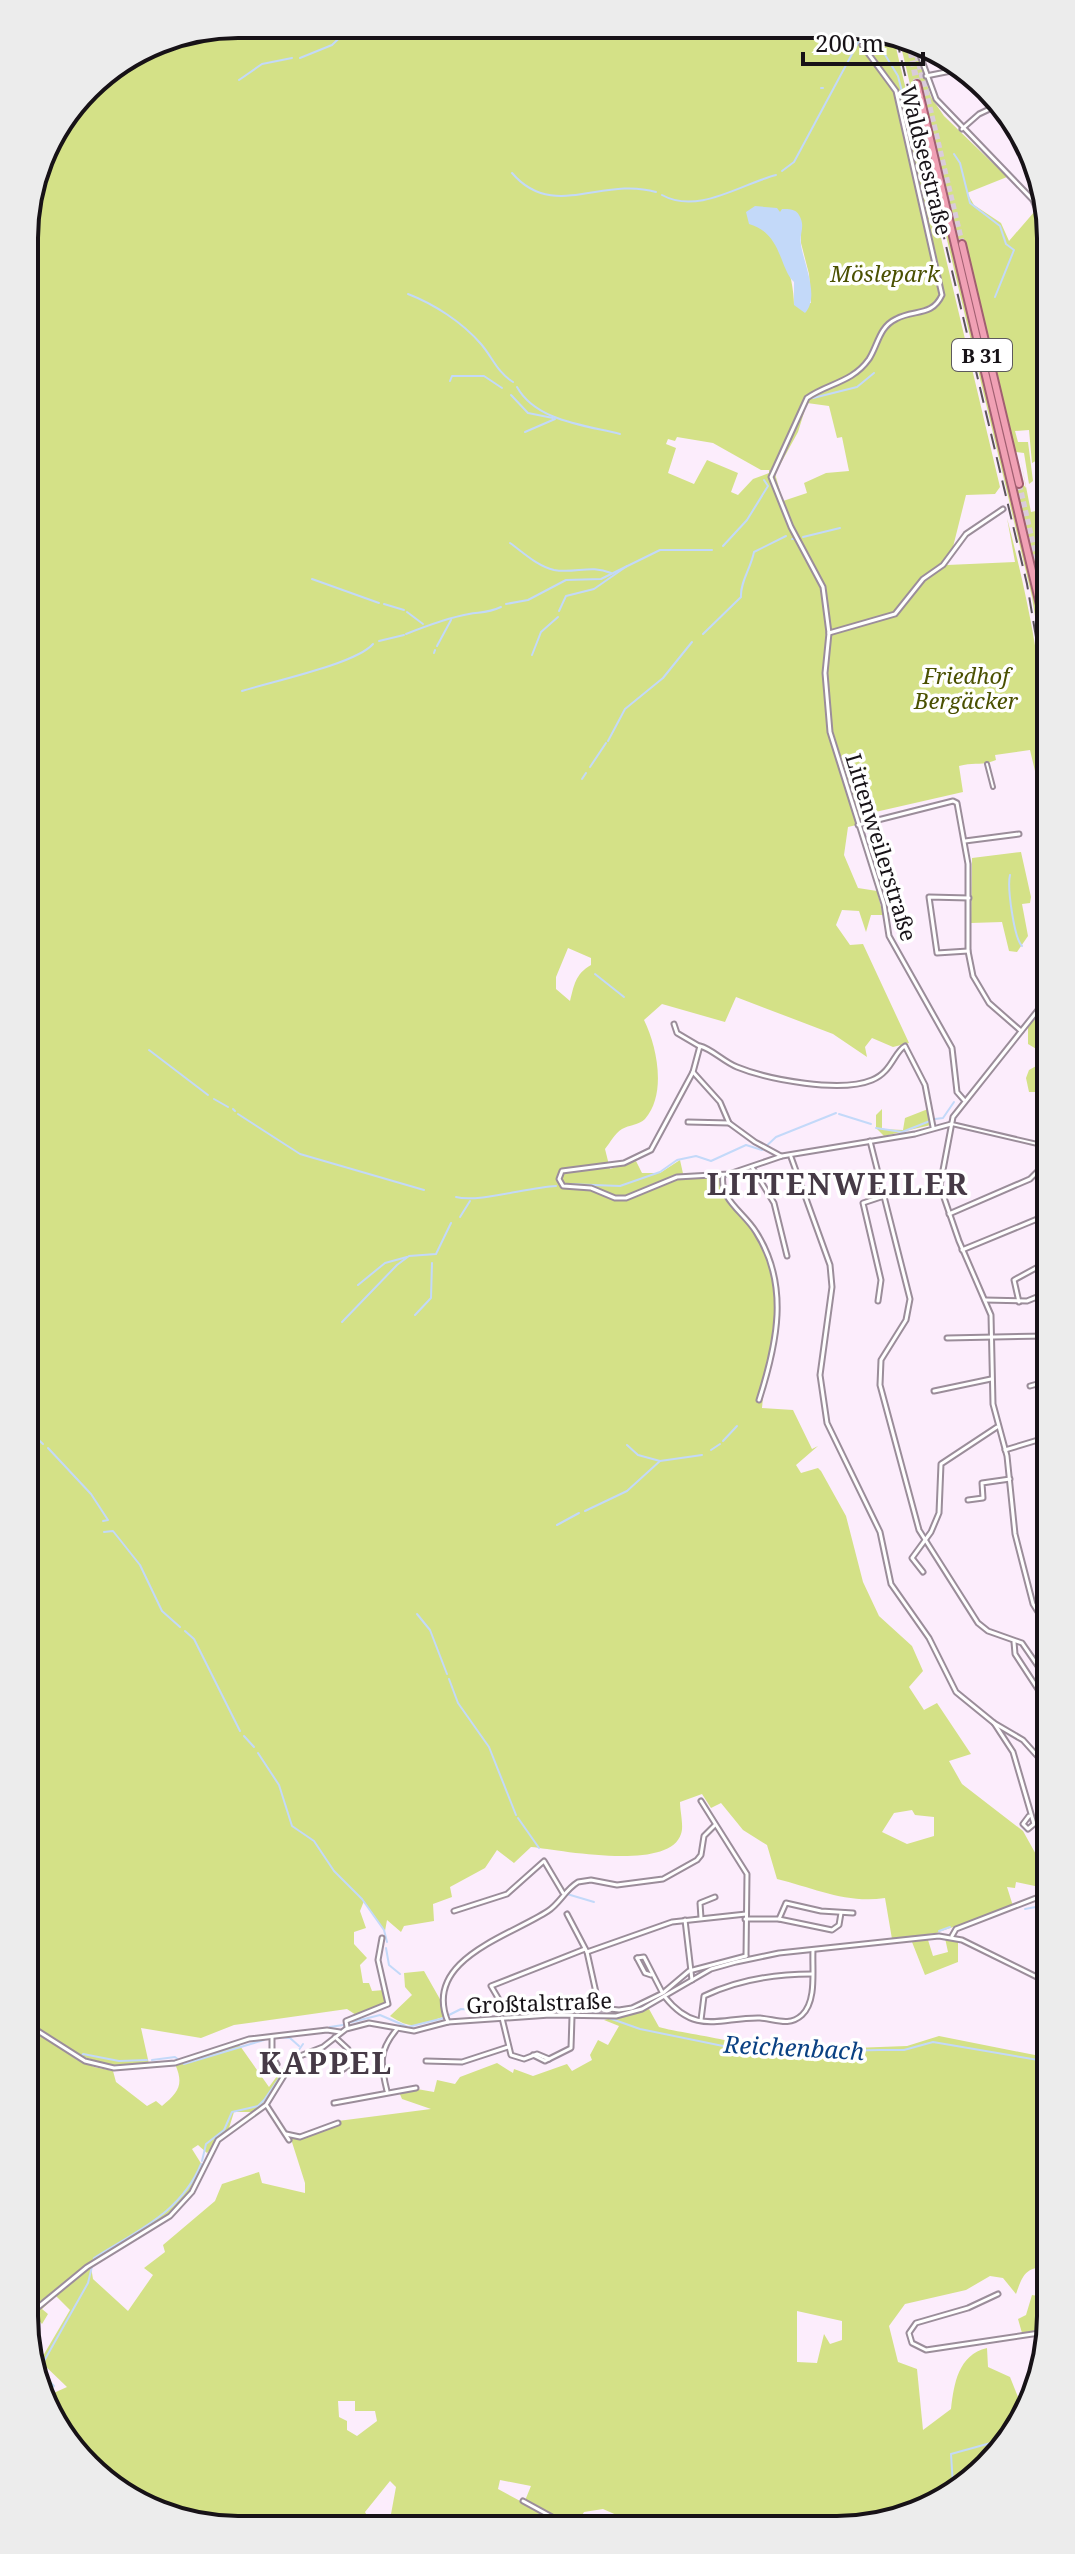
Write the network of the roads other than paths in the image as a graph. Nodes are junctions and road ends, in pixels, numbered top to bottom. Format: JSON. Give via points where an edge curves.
{"nodes":[{"id":1,"x":864,"y":40,"type":"edge"},
{"id":2,"x":920,"y":57,"type":"edge"},
{"id":3,"x":947,"y":72,"type":"edge"},
{"id":4,"x":926,"y":76,"type":"junction"},
{"id":5,"x":917,"y":84,"type":"tunnel mouth"},
{"id":6,"x":989,"y":109,"type":"edge"},
{"id":7,"x":962,"y":129,"type":"junction"},
{"id":8,"x":1033,"y":203,"type":"edge"},
{"id":9,"x":962,"y":244,"type":"tunnel mouth"},
{"id":10,"x":1019,"y":484,"type":"tunnel mouth"},
{"id":11,"x":1003,"y":509,"type":"dead end"},
{"id":12,"x":1037,"y":592,"type":"edge"},
{"id":13,"x":829,"y":633,"type":"junction"},
{"id":14,"x":987,"y":764,"type":"dead end"},
{"id":15,"x":993,"y":787,"type":"dead end"},
{"id":16,"x":858,"y":825,"type":"junction"},
{"id":17,"x":1019,"y":834,"type":"dead end"},
{"id":18,"x":965,"y":841,"type":"junction"},
{"id":19,"x":969,"y":898,"type":"junction"},
{"id":20,"x":968,"y":951,"type":"junction"},
{"id":21,"x":1037,"y":1011,"type":"edge"},
{"id":22,"x":674,"y":1024,"type":"dead end"},
{"id":23,"x":1021,"y":1031,"type":"junction"},
{"id":24,"x":700,"y":1046,"type":"junction"},
{"id":25,"x":693,"y":1072,"type":"junction"},
{"id":26,"x":964,"y":1100,"type":"junction"},
{"id":27,"x":688,"y":1122,"type":"dead end"},
{"id":28,"x":729,"y":1123,"type":"junction"},
{"id":29,"x":951,"y":1124,"type":"junction"},
{"id":30,"x":933,"y":1127,"type":"junction"},
{"id":31,"x":870,"y":1140,"type":"junction"},
{"id":32,"x":1037,"y":1144,"type":"edge"},
{"id":33,"x":782,"y":1156,"type":"junction"},
{"id":34,"x":791,"y":1157,"type":"junction"},
{"id":35,"x":752,"y":1167,"type":"junction"},
{"id":36,"x":1037,"y":1172,"type":"edge"},
{"id":37,"x":723,"y":1175,"type":"junction"},
{"id":38,"x":884,"y":1196,"type":"junction"},
{"id":39,"x":949,"y":1214,"type":"junction"},
{"id":40,"x":1037,"y":1219,"type":"edge"},
{"id":41,"x":962,"y":1250,"type":"junction"},
{"id":42,"x":787,"y":1256,"type":"dead end"},
{"id":43,"x":1037,"y":1267,"type":"edge"},
{"id":44,"x":1037,"y":1296,"type":"edge"},
{"id":45,"x":985,"y":1300,"type":"junction"},
{"id":46,"x":878,"y":1301,"type":"dead end"},
{"id":47,"x":1019,"y":1302,"type":"junction"},
{"id":48,"x":1037,"y":1336,"type":"edge"},
{"id":49,"x":947,"y":1338,"type":"dead end"},
{"id":50,"x":993,"y":1338,"type":"junction"},
{"id":51,"x":991,"y":1379,"type":"junction"},
{"id":52,"x":1037,"y":1384,"type":"edge"},
{"id":53,"x":1030,"y":1386,"type":"dead end"},
{"id":54,"x":934,"y":1391,"type":"dead end"},
{"id":55,"x":759,"y":1400,"type":"dead end"},
{"id":56,"x":997,"y":1427,"type":"junction"},
{"id":57,"x":1037,"y":1440,"type":"edge"},
{"id":58,"x":1005,"y":1450,"type":"junction"},
{"id":59,"x":1010,"y":1479,"type":"junction"},
{"id":60,"x":968,"y":1500,"type":"dead end"},
{"id":61,"x":925,"y":1540,"type":"junction"},
{"id":62,"x":923,"y":1572,"type":"dead end"},
{"id":63,"x":1037,"y":1612,"type":"edge"},
{"id":64,"x":1014,"y":1642,"type":"junction"},
{"id":65,"x":1037,"y":1665,"type":"edge"},
{"id":66,"x":1037,"y":1688,"type":"edge"},
{"id":67,"x":994,"y":1723,"type":"junction"},
{"id":68,"x":1037,"y":1756,"type":"edge"},
{"id":69,"x":701,"y":1801,"type":"dead end"},
{"id":70,"x":1029,"y":1816,"type":"dead end"},
{"id":71,"x":715,"y":1825,"type":"junction"},
{"id":72,"x":563,"y":1893,"type":"junction"},
{"id":73,"x":715,"y":1897,"type":"dead end"},
{"id":74,"x":1037,"y":1898,"type":"edge"},
{"id":75,"x":454,"y":1911,"type":"dead end"},
{"id":76,"x":841,"y":1913,"type":"junction"},
{"id":77,"x":853,"y":1913,"type":"dead end"},
{"id":78,"x":567,"y":1914,"type":"dead end"},
{"id":79,"x":746,"y":1916,"type":"junction"},
{"id":80,"x":701,"y":1918,"type":"junction"},
{"id":81,"x":685,"y":1919,"type":"junction"},
{"id":82,"x":779,"y":1919,"type":"junction"},
{"id":83,"x":952,"y":1936,"type":"junction"},
{"id":84,"x":382,"y":1938,"type":"dead end"},
{"id":85,"x":813,"y":1950,"type":"junction"},
{"id":86,"x":586,"y":1951,"type":"junction"},
{"id":87,"x":746,"y":1958,"type":"junction"},
{"id":88,"x":689,"y":1971,"type":"junction"},
{"id":89,"x":812,"y":1974,"type":"junction"},
{"id":90,"x":651,"y":1975,"type":"junction"},
{"id":91,"x":1037,"y":1977,"type":"edge"},
{"id":92,"x":692,"y":1980,"type":"junction"},
{"id":93,"x":664,"y":1995,"type":"junction"},
{"id":94,"x":599,"y":2006,"type":"junction"},
{"id":95,"x":572,"y":2017,"type":"junction"},
{"id":96,"x":502,"y":2018,"type":"junction"},
{"id":97,"x":447,"y":2019,"type":"junction"},
{"id":98,"x":701,"y":2020,"type":"junction"},
{"id":99,"x":347,"y":2026,"type":"junction"},
{"id":100,"x":397,"y":2029,"type":"junction"},
{"id":101,"x":38,"y":2031,"type":"edge"},
{"id":102,"x":340,"y":2032,"type":"junction"},
{"id":103,"x":272,"y":2036,"type":"junction"},
{"id":104,"x":335,"y":2037,"type":"junction"},
{"id":105,"x":508,"y":2047,"type":"junction"},
{"id":106,"x":426,"y":2061,"type":"dead end"},
{"id":107,"x":277,"y":2064,"type":"dead end"},
{"id":108,"x":342,"y":2070,"type":"dead end"},
{"id":109,"x":416,"y":2088,"type":"dead end"},
{"id":110,"x":387,"y":2091,"type":"junction"},
{"id":111,"x":334,"y":2103,"type":"dead end"},
{"id":112,"x":266,"y":2105,"type":"junction"},
{"id":113,"x":338,"y":2123,"type":"dead end"},
{"id":114,"x":286,"y":2134,"type":"junction"},
{"id":115,"x":289,"y":2140,"type":"dead end"},
{"id":116,"x":998,"y":2294,"type":"dead end"},
{"id":117,"x":38,"y":2307,"type":"edge"},
{"id":118,"x":1036,"y":2333,"type":"edge"},
{"id":119,"x":523,"y":2501,"type":"dead end"},
{"id":120,"x":550,"y":2516,"type":"edge"}],
"edges":[{"from":1,"to":13,"type":"street","name":"Waldseestraße","via":[[862,45],[896,91],[943,290],[926,312],[887,325],[852,376],[807,398],[772,469],[776,493],[823,587]]},
{"from":2,"to":4,"type":"street"},
{"from":3,"to":4,"type":"street"},
{"from":4,"to":7,"type":"street","via":[[936,99]]},
{"from":5,"to":12,"type":"highway","number":"B 31"},
{"from":6,"to":7,"type":"street"},
{"from":7,"to":8,"type":"street"},
{"from":9,"to":10,"type":"highway","number":"B 31"},
{"from":11,"to":13,"type":"street","via":[[966,534],[895,614]]},
{"from":13,"to":16,"type":"street","name":"Littenweilerstraße","via":[[827,713]]},
{"from":14,"to":15,"type":"street"},
{"from":16,"to":18,"type":"street","via":[[953,801]]},
{"from":16,"to":26,"type":"street","name":"Littenweilerstraße","via":[[889,936],[952,1048],[957,1092]]},
{"from":17,"to":18,"type":"street"},
{"from":18,"to":19,"type":"street"},
{"from":19,"to":20,"type":"street"},
{"from":19,"to":20,"type":"street","via":[[929,897],[937,953]]},
{"from":20,"to":23,"type":"street","via":[[983,997]]},
{"from":21,"to":23,"type":"street"},
{"from":22,"to":24,"type":"street","via":[[677,1033]]},
{"from":23,"to":26,"type":"street"},
{"from":24,"to":25,"type":"street"},
{"from":24,"to":30,"type":"street","via":[[752,1072],[836,1086],[873,1080],[892,1066],[902,1046],[925,1085]]},
{"from":25,"to":28,"type":"street","via":[[720,1102]]},
{"from":25,"to":37,"type":"street","via":[[651,1150],[624,1163],[562,1171],[559,1179],[563,1186],[626,1198],[677,1177]]},
{"from":26,"to":29,"type":"street"},
{"from":27,"to":28,"type":"street"},
{"from":28,"to":33,"type":"street"},
{"from":29,"to":30,"type":"street"},
{"from":29,"to":32,"type":"street"},
{"from":29,"to":39,"type":"street","via":[[940,1186]]},
{"from":30,"to":31,"type":"street"},
{"from":31,"to":34,"type":"street"},
{"from":31,"to":38,"type":"street"},
{"from":33,"to":34,"type":"street"},
{"from":33,"to":35,"type":"street"},
{"from":34,"to":67,"type":"street","via":[[830,1265],[820,1375],[831,1434],[880,1532],[891,1584],[929,1638],[956,1692]]},
{"from":35,"to":37,"type":"street"},
{"from":35,"to":42,"type":"street","via":[[774,1203]]},
{"from":36,"to":39,"type":"street"},
{"from":37,"to":55,"type":"street","via":[[724,1193],[761,1239],[778,1295],[773,1358]]},
{"from":38,"to":46,"type":"street","via":[[863,1203],[881,1280]]},
{"from":38,"to":61,"type":"street","via":[[906,1271],[910,1308],[881,1360],[880,1385]]},
{"from":39,"to":41,"type":"street"},
{"from":40,"to":41,"type":"street"},
{"from":41,"to":45,"type":"street"},
{"from":43,"to":47,"type":"street","via":[[1014,1280]]},
{"from":44,"to":47,"type":"street"},
{"from":45,"to":47,"type":"street"},
{"from":45,"to":50,"type":"street"},
{"from":48,"to":50,"type":"street"},
{"from":49,"to":50,"type":"street"},
{"from":50,"to":51,"type":"street"},
{"from":51,"to":54,"type":"street"},
{"from":51,"to":56,"type":"street"},
{"from":52,"to":53,"type":"street"},
{"from":56,"to":58,"type":"street"},
{"from":56,"to":61,"type":"street","via":[[941,1464],[939,1513]]},
{"from":57,"to":58,"type":"street"},
{"from":58,"to":59,"type":"street"},
{"from":59,"to":60,"type":"street","via":[[982,1483],[983,1498]]},
{"from":59,"to":63,"type":"street","via":[[1019,1549]]},
{"from":61,"to":62,"type":"street","via":[[912,1558]]},
{"from":61,"to":64,"type":"street","via":[[978,1623]]},
{"from":64,"to":65,"type":"street","via":[[1022,1643]]},
{"from":64,"to":66,"type":"street","via":[[1015,1654]]},
{"from":67,"to":68,"type":"street"},
{"from":67,"to":70,"type":"street","via":[[1013,1752]]},
{"from":69,"to":71,"type":"street"},
{"from":71,"to":72,"type":"street","via":[[704,1836],[697,1860],[663,1879],[617,1885],[586,1880]]},
{"from":71,"to":79,"type":"street","via":[[744,1867]]},
{"from":72,"to":75,"type":"street","via":[[544,1861],[507,1894]]},
{"from":72,"to":97,"type":"street","via":[[554,1907],[454,1969],[444,1985]]},
{"from":73,"to":80,"type":"street","via":[[700,1903]]},
{"from":74,"to":83,"type":"street","name":"Großtalstraße","via":[[956,1929]]},
{"from":76,"to":77,"type":"street"},
{"from":76,"to":82,"type":"street","via":[[786,1903]]},
{"from":76,"to":82,"type":"street","via":[[832,1930]]},
{"from":78,"to":86,"type":"street"},
{"from":79,"to":80,"type":"street"},
{"from":79,"to":82,"type":"street"},
{"from":79,"to":87,"type":"street"},
{"from":80,"to":81,"type":"street"},
{"from":81,"to":86,"type":"street"},
{"from":81,"to":88,"type":"street"},
{"from":83,"to":85,"type":"street","name":"Großtalstraße"},
{"from":83,"to":91,"type":"street"},
{"from":84,"to":99,"type":"street","via":[[378,1960],[388,2004]]},
{"from":85,"to":87,"type":"street","name":"Großtalstraße"},
{"from":85,"to":89,"type":"street"},
{"from":86,"to":94,"type":"street"},
{"from":86,"to":94,"type":"street","via":[[491,1986],[504,2008]]},
{"from":87,"to":88,"type":"street"},
{"from":87,"to":92,"type":"street","name":"Großtalstraße"},
{"from":88,"to":92,"type":"street"},
{"from":88,"to":93,"type":"street"},
{"from":89,"to":98,"type":"street","via":[[764,1978],[712,1992],[702,2003]]},
{"from":89,"to":98,"type":"street","via":[[811,1999],[792,2021]]},
{"from":90,"to":90,"type":"street","via":[[645,1973],[637,1958],[644,1957]]},
{"from":90,"to":93,"type":"street"},
{"from":92,"to":93,"type":"street","name":"Großtalstraße"},
{"from":93,"to":94,"type":"street","via":[[632,2008]]},
{"from":93,"to":95,"type":"street","name":"Großtalstraße","via":[[616,2016]]},
{"from":93,"to":98,"type":"street","via":[[678,2013]]},
{"from":95,"to":96,"type":"street","name":"Großtalstraße"},
{"from":95,"to":105,"type":"street","via":[[574,2045],[549,2059],[524,2059],[511,2055]]},
{"from":96,"to":97,"type":"street","name":"Großtalstraße"},
{"from":96,"to":105,"type":"street"},
{"from":97,"to":100,"type":"street","name":"Großtalstraße","via":[[414,2031]]},
{"from":99,"to":100,"type":"street","name":"Großtalstraße","via":[[369,2023]]},
{"from":99,"to":102,"type":"street","name":"Großtalstraße"},
{"from":100,"to":110,"type":"street","via":[[380,2056]]},
{"from":101,"to":103,"type":"street","via":[[85,2061],[114,2068],[175,2063]]},
{"from":102,"to":103,"type":"street"},
{"from":102,"to":104,"type":"street","name":"Großtalstraße"},
{"from":103,"to":107,"type":"street"},
{"from":104,"to":108,"type":"street","via":[[348,2049],[351,2064]]},
{"from":104,"to":112,"type":"street","name":"Großtalstraße","via":[[295,2058]]},
{"from":105,"to":106,"type":"street","via":[[462,2062]]},
{"from":109,"to":110,"type":"street"},
{"from":110,"to":111,"type":"street"},
{"from":112,"to":114,"type":"street"},
{"from":112,"to":117,"type":"street","name":"Großtalstraße","via":[[218,2140],[192,2192],[176,2210],[87,2267]]},
{"from":113,"to":114,"type":"street","via":[[300,2137]]},
{"from":114,"to":115,"type":"street"},
{"from":116,"to":118,"type":"street","via":[[916,2323],[909,2333],[912,2343],[926,2350]]},
{"from":119,"to":120,"type":"street"}]}
